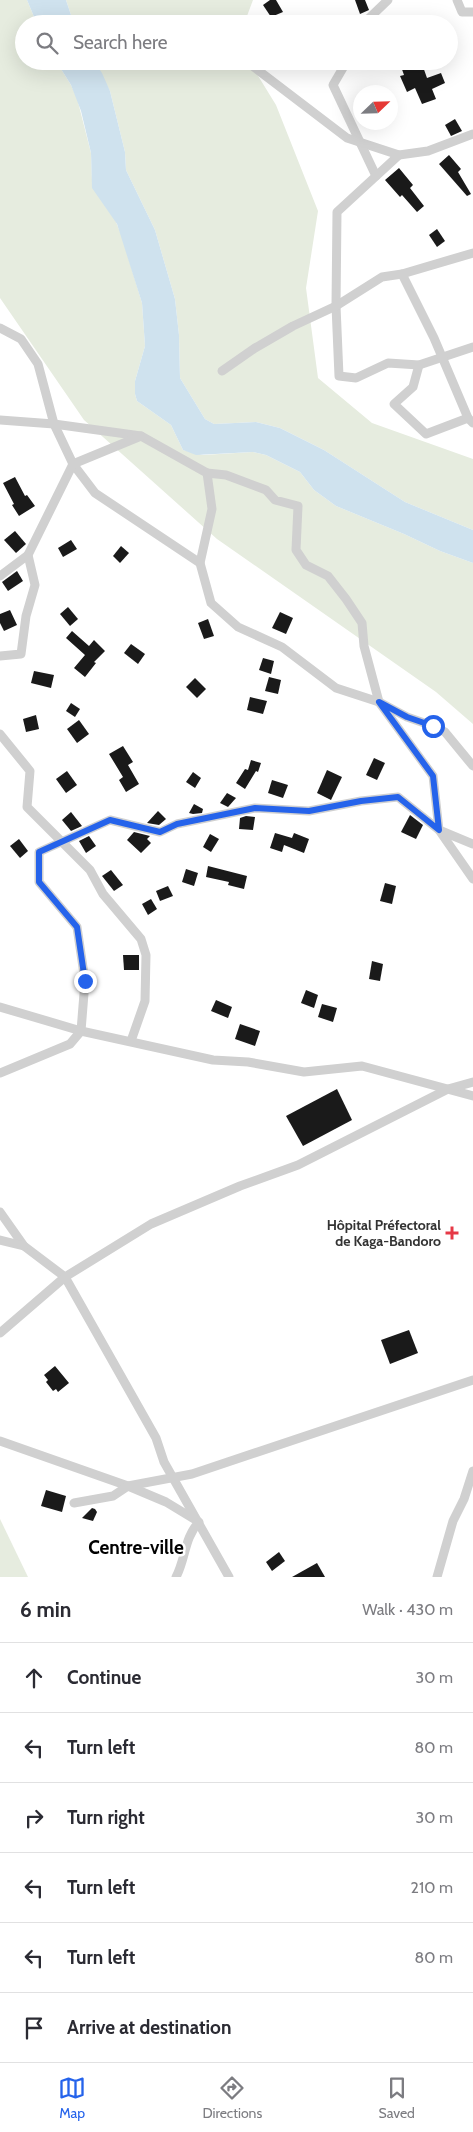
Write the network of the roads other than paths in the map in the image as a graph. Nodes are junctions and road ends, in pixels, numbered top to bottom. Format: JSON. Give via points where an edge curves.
{"nodes":[{"id":1,"x":388,"y":0,"type":"edge"},
{"id":2,"x":457,"y":0,"type":"edge"},
{"id":3,"x":473,"y":12,"type":"edge"},
{"id":4,"x":375,"y":14,"type":"edge"},
{"id":5,"x":258,"y":70,"type":"edge"},
{"id":6,"x":342,"y":70,"type":"edge"},
{"id":7,"x":473,"y":134,"type":"edge"},
{"id":8,"x":361,"y":142,"type":"junction"},
{"id":9,"x":399,"y":155,"type":"junction"},
{"id":10,"x":376,"y":176,"type":"junction"},
{"id":11,"x":473,"y":254,"type":"edge"},
{"id":12,"x":402,"y":274,"type":"junction"},
{"id":13,"x":336,"y":306,"type":"junction"},
{"id":14,"x":0,"y":328,"type":"edge"},
{"id":15,"x":473,"y":347,"type":"edge"},
{"id":16,"x":442,"y":356,"type":"junction"},
{"id":17,"x":419,"y":365,"type":"junction"},
{"id":18,"x":222,"y":371,"type":"dead end"},
{"id":19,"x":0,"y":420,"type":"edge"},
{"id":20,"x":470,"y":421,"type":"edge"},
{"id":21,"x":54,"y":424,"type":"junction"},
{"id":22,"x":141,"y":436,"type":"junction"},
{"id":23,"x":73,"y":464,"type":"junction"},
{"id":24,"x":207,"y":473,"type":"junction"},
{"id":25,"x":28,"y":555,"type":"junction"},
{"id":26,"x":200,"y":563,"type":"junction"},
{"id":27,"x":0,"y":576,"type":"edge"},
{"id":28,"x":0,"y":656,"type":"edge"},
{"id":29,"x":379,"y":702,"type":"junction"},
{"id":30,"x":0,"y":734,"type":"edge"},
{"id":31,"x":473,"y":766,"type":"edge"},
{"id":32,"x":439,"y":830,"type":"junction"},
{"id":33,"x":63,"y":841,"type":"junction"},
{"id":34,"x":473,"y":844,"type":"edge"},
{"id":35,"x":473,"y":879,"type":"edge"},
{"id":36,"x":0,"y":1007,"type":"edge"},
{"id":37,"x":81,"y":1031,"type":"junction"},
{"id":38,"x":131,"y":1041,"type":"junction"},
{"id":39,"x":0,"y":1073,"type":"edge"},
{"id":40,"x":473,"y":1082,"type":"edge"},
{"id":41,"x":448,"y":1089,"type":"junction"},
{"id":42,"x":473,"y":1096,"type":"edge"},
{"id":43,"x":0,"y":1212,"type":"edge"},
{"id":44,"x":0,"y":1240,"type":"edge"},
{"id":45,"x":24,"y":1246,"type":"junction"},
{"id":46,"x":65,"y":1277,"type":"junction"},
{"id":47,"x":0,"y":1333,"type":"edge"},
{"id":48,"x":473,"y":1380,"type":"edge"},
{"id":49,"x":0,"y":1441,"type":"edge"},
{"id":50,"x":473,"y":1471,"type":"edge"},
{"id":51,"x":174,"y":1478,"type":"junction"},
{"id":52,"x":128,"y":1486,"type":"junction"},
{"id":53,"x":74,"y":1503,"type":"dead end"},
{"id":54,"x":199,"y":1522,"type":"junction"},
{"id":55,"x":176,"y":1577,"type":"edge"},
{"id":56,"x":229,"y":1577,"type":"edge"},
{"id":57,"x":437,"y":1577,"type":"edge"}],
"edges":[{"from":1,"to":4,"type":"street"},
{"from":2,"to":3,"type":"street","via":[[462,12]]},
{"from":5,"to":8,"type":"street","via":[[347,138]]},
{"from":6,"to":8,"type":"street","via":[[333,85]]},
{"from":7,"to":9,"type":"street","via":[[428,151]]},
{"from":8,"to":9,"type":"street"},
{"from":8,"to":10,"type":"street"},
{"from":9,"to":10,"type":"street"},
{"from":10,"to":13,"type":"street","via":[[337,212]]},
{"from":11,"to":12,"type":"street"},
{"from":12,"to":13,"type":"street","via":[[382,277]]},
{"from":12,"to":16,"type":"street"},
{"from":13,"to":17,"type":"street","via":[[339,376],[356,378],[388,363]]},
{"from":13,"to":18,"type":"street","via":[[293,326]]},
{"from":14,"to":21,"type":"street","via":[[21,339],[38,364]]},
{"from":15,"to":16,"type":"street"},
{"from":16,"to":17,"type":"street"},
{"from":16,"to":20,"type":"street"},
{"from":17,"to":20,"type":"street","via":[[413,387],[394,404],[426,434]]},
{"from":19,"to":21,"type":"street"},
{"from":21,"to":22,"type":"street"},
{"from":21,"to":23,"type":"street"},
{"from":22,"to":23,"type":"street"},
{"from":22,"to":24,"type":"street"},
{"from":23,"to":25,"type":"street"},
{"from":23,"to":26,"type":"street","via":[[95,494]]},
{"from":24,"to":26,"type":"street","via":[[212,509]]},
{"from":24,"to":29,"type":"street","via":[[226,475],[266,490],[275,500],[298,506],[296,550],[306,565],[328,576],[362,623],[364,646]]},
{"from":25,"to":27,"type":"street"},
{"from":25,"to":28,"type":"street","via":[[35,585],[26,616],[21,654]]},
{"from":26,"to":29,"type":"street","via":[[211,603],[238,627],[282,647],[336,688]]},
{"from":29,"to":31,"type":"street","via":[[445,732]]},
{"from":29,"to":32,"type":"street","via":[[433,776]]},
{"from":30,"to":33,"type":"street","via":[[30,771],[27,807]]},
{"from":32,"to":33,"type":"street","via":[[398,797],[309,811],[255,808],[177,824],[160,832],[110,820]]},
{"from":32,"to":34,"type":"street"},
{"from":32,"to":35,"type":"street"},
{"from":33,"to":37,"type":"street","via":[[39,852],[39,882],[77,927],[85,981]]},
{"from":33,"to":38,"type":"street","via":[[90,870],[103,894],[141,939],[146,955],[146,1001]]},
{"from":36,"to":37,"type":"street"},
{"from":37,"to":38,"type":"street"},
{"from":37,"to":39,"type":"street","via":[[70,1044]]},
{"from":38,"to":41,"type":"street","via":[[213,1060],[248,1062],[304,1072],[362,1066]]},
{"from":40,"to":41,"type":"street"},
{"from":41,"to":42,"type":"street"},
{"from":41,"to":46,"type":"street","via":[[298,1165],[151,1224]]},
{"from":43,"to":45,"type":"street"},
{"from":44,"to":45,"type":"street"},
{"from":45,"to":46,"type":"street"},
{"from":46,"to":47,"type":"street"},
{"from":46,"to":51,"type":"street","via":[[156,1438],[164,1462]]},
{"from":48,"to":51,"type":"street"},
{"from":49,"to":52,"type":"street"},
{"from":50,"to":57,"type":"street"},
{"from":51,"to":52,"type":"street"},
{"from":51,"to":54,"type":"street"},
{"from":52,"to":53,"type":"street","via":[[113,1496]]},
{"from":52,"to":54,"type":"street","via":[[166,1502]]},
{"from":54,"to":55,"type":"street","via":[[190,1532]]},
{"from":54,"to":56,"type":"street"}]}
